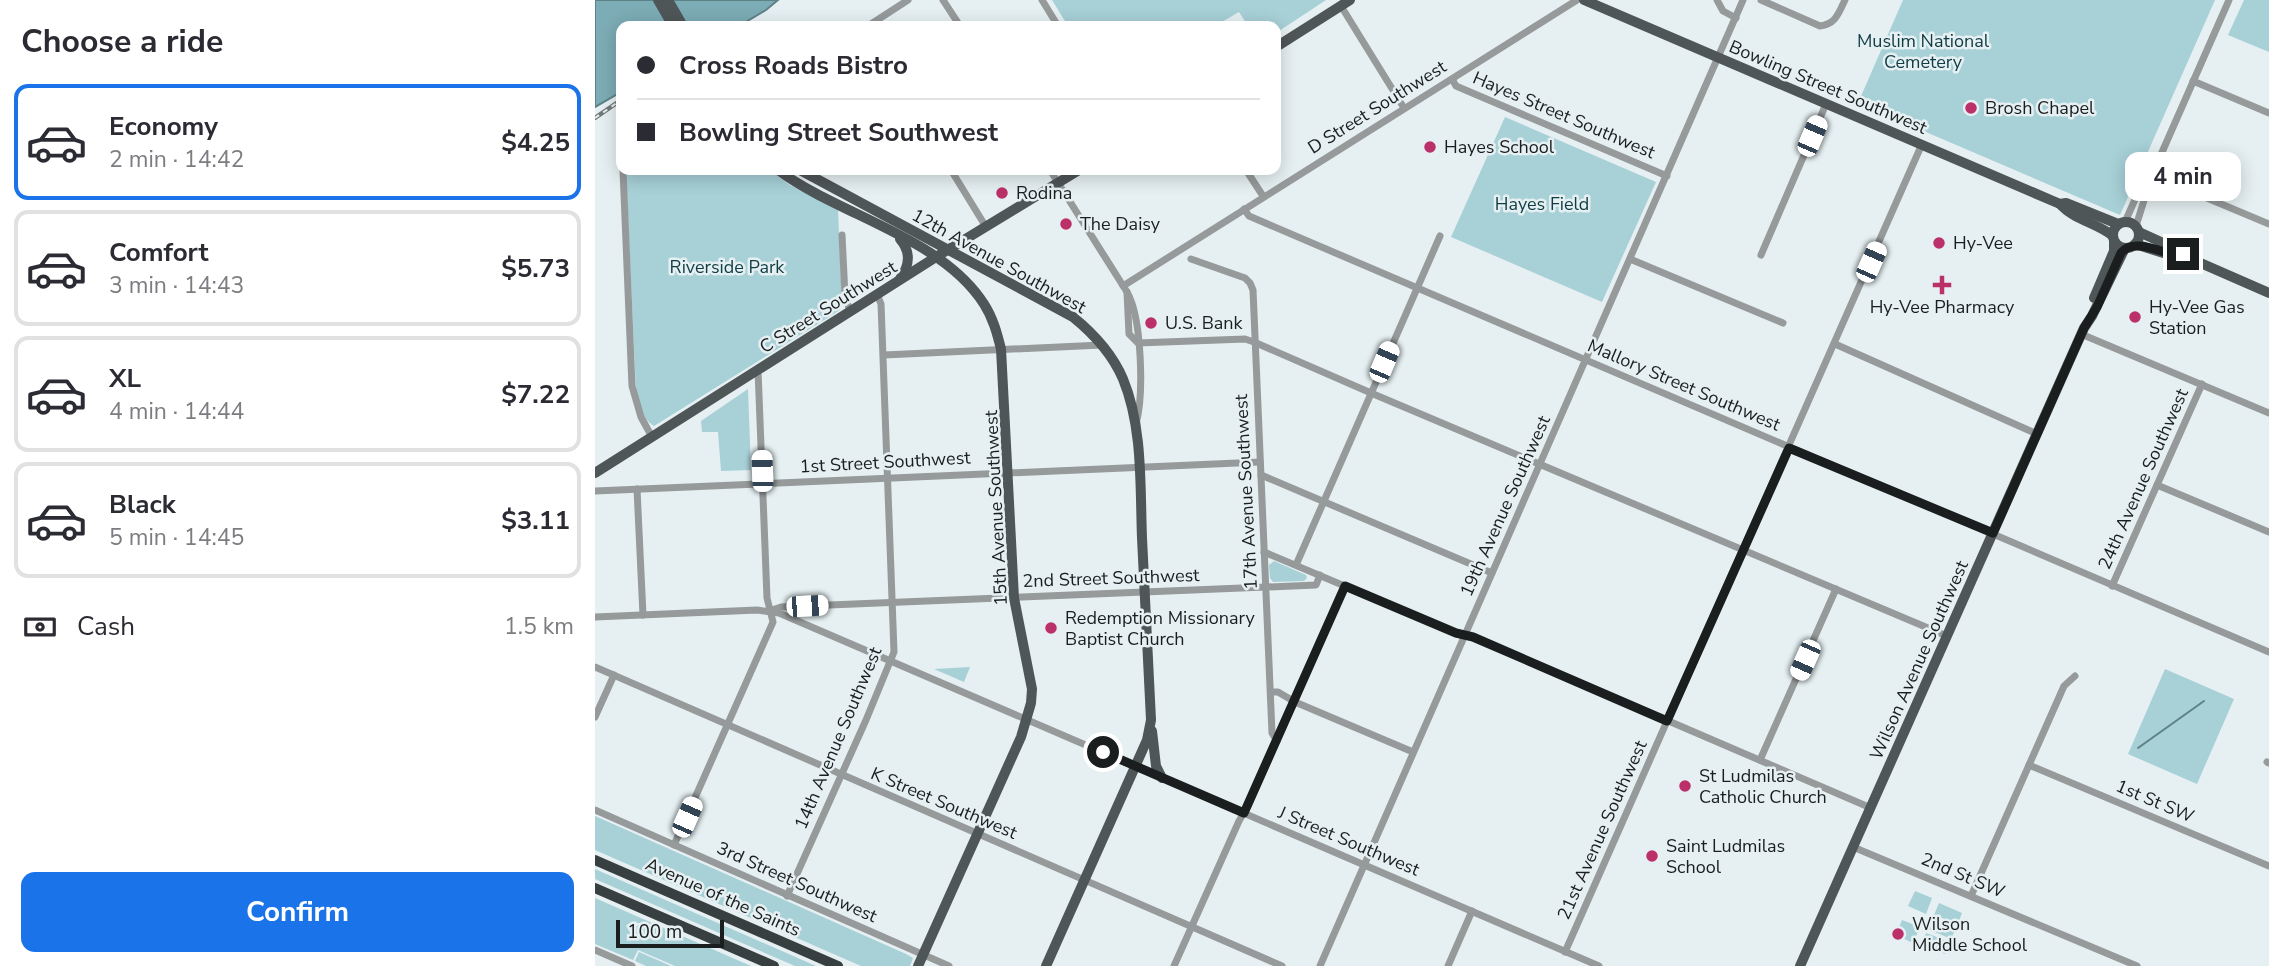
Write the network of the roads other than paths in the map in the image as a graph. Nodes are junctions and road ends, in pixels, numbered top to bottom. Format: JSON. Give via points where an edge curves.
{"nodes":[{"id":1,"x":658,"y":0,"type":"edge"},
{"id":2,"x":668,"y":0,"type":"edge"},
{"id":3,"x":908,"y":0,"type":"edge"},
{"id":4,"x":943,"y":0,"type":"edge"},
{"id":5,"x":1042,"y":0,"type":"edge"},
{"id":6,"x":1577,"y":0,"type":"edge"},
{"id":7,"x":1584,"y":0,"type":"edge"},
{"id":8,"x":1717,"y":0,"type":"edge"},
{"id":9,"x":1744,"y":0,"type":"edge"},
{"id":10,"x":1761,"y":0,"type":"edge"},
{"id":11,"x":1845,"y":0,"type":"edge"},
{"id":12,"x":2229,"y":0,"type":"edge"},
{"id":13,"x":1345,"y":3,"type":"edge"},
{"id":14,"x":1736,"y":18,"type":"junction"},
{"id":15,"x":670,"y":21,"type":"edge"},
{"id":16,"x":680,"y":21,"type":"edge"},
{"id":17,"x":876,"y":21,"type":"edge"},
{"id":18,"x":957,"y":21,"type":"edge"},
{"id":19,"x":1055,"y":21,"type":"edge"},
{"id":20,"x":1281,"y":44,"type":"edge"},
{"id":21,"x":1719,"y":58,"type":"junction"},
{"id":22,"x":1452,"y":79,"type":"junction"},
{"id":23,"x":2193,"y":81,"type":"junction"},
{"id":24,"x":1826,"y":104,"type":"junction"},
{"id":25,"x":1404,"y":108,"type":"junction"},
{"id":26,"x":2269,"y":113,"type":"edge"},
{"id":27,"x":1922,"y":144,"type":"junction"},
{"id":28,"x":623,"y":175,"type":"edge"},
{"id":29,"x":785,"y":175,"type":"edge"},
{"id":30,"x":809,"y":175,"type":"edge"},
{"id":31,"x":954,"y":175,"type":"edge"},
{"id":32,"x":1053,"y":175,"type":"edge"},
{"id":33,"x":1071,"y":175,"type":"edge"},
{"id":34,"x":1249,"y":175,"type":"edge"},
{"id":35,"x":2152,"y":175,"type":"junction"},
{"id":36,"x":1667,"y":176,"type":"junction"},
{"id":37,"x":1058,"y":183,"type":"junction"},
{"id":38,"x":1263,"y":197,"type":"junction"},
{"id":39,"x":2060,"y":204,"type":"junction"},
{"id":40,"x":1244,"y":209,"type":"junction"},
{"id":41,"x":2269,"y":224,"type":"edge"},
{"id":42,"x":2130,"y":226,"type":"junction"},
{"id":43,"x":986,"y":227,"type":"junction"},
{"id":44,"x":895,"y":234,"type":"junction"},
{"id":45,"x":842,"y":235,"type":"dead end"},
{"id":46,"x":1440,"y":236,"type":"dead end"},
{"id":47,"x":2114,"y":239,"type":"junction"},
{"id":48,"x":2130,"y":246,"type":"junction"},
{"id":49,"x":947,"y":250,"type":"junction"},
{"id":50,"x":1761,"y":255,"type":"dead end"},
{"id":51,"x":936,"y":257,"type":"junction"},
{"id":52,"x":2189,"y":258,"type":"junction"},
{"id":53,"x":1191,"y":259,"type":"dead end"},
{"id":54,"x":1630,"y":259,"type":"junction"},
{"id":55,"x":900,"y":279,"type":"junction"},
{"id":56,"x":1416,"y":287,"type":"junction"},
{"id":57,"x":1125,"y":289,"type":"junction"},
{"id":58,"x":2269,"y":293,"type":"edge"},
{"id":59,"x":877,"y":294,"type":"junction"},
{"id":60,"x":850,"y":311,"type":"junction"},
{"id":61,"x":1783,"y":323,"type":"dead end"},
{"id":62,"x":2083,"y":331,"type":"junction"},
{"id":63,"x":1254,"y":342,"type":"junction"},
{"id":64,"x":1138,"y":343,"type":"junction"},
{"id":65,"x":1835,"y":344,"type":"junction"},
{"id":66,"x":1102,"y":345,"type":"junction"},
{"id":67,"x":1002,"y":349,"type":"junction"},
{"id":68,"x":884,"y":355,"type":"junction"},
{"id":69,"x":1586,"y":360,"type":"junction"},
{"id":70,"x":758,"y":370,"type":"junction"},
{"id":71,"x":2202,"y":384,"type":"junction"},
{"id":72,"x":1371,"y":393,"type":"junction"},
{"id":73,"x":2269,"y":413,"type":"edge"},
{"id":74,"x":1135,"y":428,"type":"junction"},
{"id":75,"x":2037,"y":434,"type":"junction"},
{"id":76,"x":652,"y":437,"type":"junction"},
{"id":77,"x":1789,"y":448,"type":"junction"},
{"id":78,"x":1260,"y":462,"type":"junction"},
{"id":79,"x":1540,"y":464,"type":"junction"},
{"id":80,"x":1139,"y":466,"type":"junction"},
{"id":81,"x":1009,"y":472,"type":"junction"},
{"id":82,"x":595,"y":473,"type":"edge"},
{"id":83,"x":1261,"y":475,"type":"junction"},
{"id":84,"x":889,"y":478,"type":"junction"},
{"id":85,"x":762,"y":483,"type":"junction"},
{"id":86,"x":2157,"y":485,"type":"junction"},
{"id":87,"x":637,"y":489,"type":"junction"},
{"id":88,"x":595,"y":491,"type":"edge"},
{"id":89,"x":1325,"y":501,"type":"junction"},
{"id":90,"x":2269,"y":532,"type":"edge"},
{"id":91,"x":1993,"y":533,"type":"junction"},
{"id":92,"x":1743,"y":550,"type":"junction"},
{"id":93,"x":1264,"y":552,"type":"junction"},
{"id":94,"x":1296,"y":565,"type":"junction"},
{"id":95,"x":1492,"y":573,"type":"junction"},
{"id":96,"x":1320,"y":575,"type":"junction"},
{"id":97,"x":1345,"y":586,"type":"junction"},
{"id":98,"x":2112,"y":586,"type":"junction"},
{"id":99,"x":1266,"y":587,"type":"junction"},
{"id":100,"x":1836,"y":589,"type":"junction"},
{"id":101,"x":1144,"y":593,"type":"junction"},
{"id":102,"x":1014,"y":598,"type":"junction"},
{"id":103,"x":894,"y":604,"type":"junction"},
{"id":104,"x":775,"y":612,"type":"junction"},
{"id":105,"x":643,"y":615,"type":"junction"},
{"id":106,"x":595,"y":617,"type":"edge"},
{"id":107,"x":1464,"y":635,"type":"junction"},
{"id":108,"x":1947,"y":636,"type":"junction"},
{"id":109,"x":2269,"y":652,"type":"edge"},
{"id":110,"x":892,"y":661,"type":"junction"},
{"id":111,"x":595,"y":667,"type":"edge"},
{"id":112,"x":614,"y":675,"type":"junction"},
{"id":113,"x":2075,"y":676,"type":"dead end"},
{"id":114,"x":1271,"y":692,"type":"junction"},
{"id":115,"x":1295,"y":702,"type":"junction"},
{"id":116,"x":595,"y":717,"type":"edge"},
{"id":117,"x":1027,"y":720,"type":"junction"},
{"id":118,"x":1151,"y":720,"type":"junction"},
{"id":119,"x":1667,"y":721,"type":"junction"},
{"id":120,"x":728,"y":725,"type":"junction"},
{"id":121,"x":1277,"y":741,"type":"junction"},
{"id":122,"x":1413,"y":752,"type":"junction"},
{"id":123,"x":1760,"y":760,"type":"junction"},
{"id":124,"x":2029,"y":765,"type":"junction"},
{"id":125,"x":1136,"y":766,"type":"junction"},
{"id":126,"x":841,"y":776,"type":"junction"},
{"id":127,"x":1162,"y":778,"type":"junction"},
{"id":128,"x":1871,"y":807,"type":"junction"},
{"id":129,"x":595,"y":810,"type":"edge"},
{"id":130,"x":1244,"y":813,"type":"junction"},
{"id":131,"x":977,"y":835,"type":"junction"},
{"id":132,"x":674,"y":845,"type":"junction"},
{"id":133,"x":1853,"y":847,"type":"junction"},
{"id":134,"x":595,"y":860,"type":"edge"},
{"id":135,"x":1364,"y":864,"type":"junction"},
{"id":136,"x":2269,"y":866,"type":"edge"},
{"id":137,"x":1084,"y":881,"type":"junction"},
{"id":138,"x":595,"y":888,"type":"edge"},
{"id":139,"x":787,"y":896,"type":"junction"},
{"id":140,"x":1971,"y":896,"type":"junction"},
{"id":141,"x":1472,"y":911,"type":"junction"},
{"id":142,"x":1192,"y":928,"type":"junction"},
{"id":143,"x":595,"y":950,"type":"edge"},
{"id":144,"x":1566,"y":952,"type":"junction"},
{"id":145,"x":923,"y":955,"type":"junction"},
{"id":146,"x":1581,"y":962,"type":"edge"},
{"id":147,"x":622,"y":964,"type":"edge"},
{"id":148,"x":632,"y":966,"type":"edge"},
{"id":149,"x":774,"y":966,"type":"edge"},
{"id":150,"x":838,"y":966,"type":"edge"},
{"id":151,"x":918,"y":966,"type":"edge"},
{"id":152,"x":949,"y":966,"type":"edge"},
{"id":153,"x":1046,"y":966,"type":"edge"},
{"id":154,"x":1174,"y":966,"type":"edge"},
{"id":155,"x":1282,"y":966,"type":"edge"},
{"id":156,"x":1320,"y":966,"type":"edge"},
{"id":157,"x":1448,"y":966,"type":"edge"},
{"id":158,"x":1599,"y":966,"type":"edge"},
{"id":159,"x":1800,"y":966,"type":"edge"},
{"id":160,"x":2137,"y":966,"type":"edge"}],
"edges":[{"from":1,"to":15,"type":"main road"},
{"from":2,"to":16,"type":"main road"},
{"from":3,"to":17,"type":"street"},
{"from":4,"to":18,"type":"street"},
{"from":5,"to":19,"type":"street"},
{"from":6,"to":22,"type":"street","name":"D Street Southwest"},
{"from":7,"to":21,"type":"main road","name":"Bowling Street Southwest"},
{"from":8,"to":14,"type":"street","via":[[1723,11]]},
{"from":9,"to":14,"type":"street","name":"19th Avenue Southwest"},
{"from":10,"to":11,"type":"street","via":[[1820,26],[1835,20]]},
{"from":12,"to":23,"type":"street"},
{"from":13,"to":20,"type":"main road"},
{"from":13,"to":25,"type":"street"},
{"from":14,"to":21,"type":"street","name":"19th Avenue Southwest"},
{"from":21,"to":24,"type":"main road","name":"Bowling Street Southwest"},
{"from":21,"to":36,"type":"street","name":"19th Avenue Southwest"},
{"from":22,"to":25,"type":"street","name":"D Street Southwest"},
{"from":22,"to":36,"type":"street","name":"Hayes Street Southwest","via":[[1456,86]]},
{"from":23,"to":26,"type":"street"},
{"from":23,"to":35,"type":"street"},
{"from":24,"to":27,"type":"main road","name":"Bowling Street Southwest"},
{"from":24,"to":50,"type":"street"},
{"from":25,"to":38,"type":"street","name":"D Street Southwest"},
{"from":27,"to":39,"type":"main road","name":"Bowling Street Southwest"},
{"from":27,"to":65,"type":"street","name":"21st Avenue Southwest"},
{"from":28,"to":76,"type":"street","via":[[632,386]]},
{"from":29,"to":44,"type":"main road","name":"12th Avenue Southwest"},
{"from":30,"to":49,"type":"main road","name":"12th Avenue Southwest"},
{"from":31,"to":43,"type":"street"},
{"from":32,"to":37,"type":"street"},
{"from":33,"to":37,"type":"main road","name":"C Street Southwest"},
{"from":34,"to":38,"type":"street"},
{"from":35,"to":41,"type":"street"},
{"from":35,"to":42,"type":"street"},
{"from":36,"to":54,"type":"street","name":"19th Avenue Southwest"},
{"from":37,"to":43,"type":"main road","name":"C Street Southwest"},
{"from":37,"to":57,"type":"street"},
{"from":38,"to":40,"type":"street","name":"D Street Southwest"},
{"from":39,"to":42,"type":"main road","name":"Bowling Street Southwest"},
{"from":39,"to":47,"type":"main road","name":"Bowling Street Southwest"},
{"from":40,"to":56,"type":"street","name":"Mallory Street Southwest","via":[[1249,216]]},
{"from":40,"to":57,"type":"street","name":"D Street Southwest"},
{"from":42,"to":47,"type":"main road","name":"Wilson Avenue Southwest"},
{"from":42,"to":48,"type":"main road","name":"Wilson Avenue Southwest"},
{"from":42,"to":52,"type":"main road","name":"Bowling Street Southwest"},
{"from":43,"to":49,"type":"main road","name":"C Street Southwest"},
{"from":44,"to":51,"type":"main road","name":"12th Avenue Southwest"},
{"from":44,"to":55,"type":"main road","via":[[908,253]]},
{"from":45,"to":60,"type":"street"},
{"from":46,"to":56,"type":"street"},
{"from":47,"to":48,"type":"main road","name":"Bowling Street Southwest"},
{"from":47,"to":62,"type":"main road","name":"Wilson Avenue Southwest"},
{"from":48,"to":52,"type":"main road","name":"Bowling Street Southwest"},
{"from":48,"to":62,"type":"main road","name":"Wilson Avenue Southwest"},
{"from":49,"to":51,"type":"main road","name":"C Street Southwest"},
{"from":49,"to":66,"type":"main road","name":"12th Avenue Southwest","via":[[1061,310]]},
{"from":51,"to":55,"type":"main road","name":"C Street Southwest"},
{"from":51,"to":67,"type":"main road","name":"15th Avenue Southwest","via":[[977,295]]},
{"from":52,"to":58,"type":"main road","name":"Bowling Street Southwest"},
{"from":53,"to":63,"type":"street","name":"17th Avenue Southwest","via":[[1251,283]]},
{"from":54,"to":61,"type":"street"},
{"from":54,"to":69,"type":"street","name":"19th Avenue Southwest"},
{"from":55,"to":59,"type":"main road","name":"C Street Southwest"},
{"from":56,"to":69,"type":"street","name":"Mallory Street Southwest"},
{"from":56,"to":72,"type":"street"},
{"from":57,"to":64,"type":"street","via":[[1135,309]]},
{"from":59,"to":60,"type":"main road","name":"C Street Southwest"},
{"from":59,"to":68,"type":"street","name":"14th Avenue Southwest"},
{"from":60,"to":70,"type":"main road","name":"C Street Southwest"},
{"from":62,"to":71,"type":"street"},
{"from":62,"to":75,"type":"main road","name":"Wilson Avenue Southwest"},
{"from":63,"to":64,"type":"street"},
{"from":63,"to":72,"type":"street"},
{"from":63,"to":78,"type":"street","name":"17th Avenue Southwest"},
{"from":64,"to":74,"type":"street","via":[[1141,407]]},
{"from":65,"to":75,"type":"street"},
{"from":65,"to":77,"type":"street","name":"21st Avenue Southwest"},
{"from":66,"to":67,"type":"street"},
{"from":66,"to":74,"type":"main road","name":"12th Avenue Southwest","via":[[1124,381]]},
{"from":67,"to":68,"type":"street"},
{"from":67,"to":81,"type":"main road","name":"15th Avenue Southwest"},
{"from":68,"to":84,"type":"street","name":"14th Avenue Southwest"},
{"from":69,"to":77,"type":"street","name":"Mallory Street Southwest"},
{"from":69,"to":79,"type":"street","name":"19th Avenue Southwest"},
{"from":70,"to":76,"type":"main road","name":"C Street Southwest"},
{"from":70,"to":85,"type":"street"},
{"from":71,"to":73,"type":"street"},
{"from":71,"to":86,"type":"street","name":"24th Avenue Southwest"},
{"from":72,"to":79,"type":"street"},
{"from":72,"to":89,"type":"street"},
{"from":74,"to":80,"type":"main road","name":"12th Avenue Southwest"},
{"from":75,"to":91,"type":"main road","name":"Wilson Avenue Southwest"},
{"from":76,"to":82,"type":"main road","name":"C Street Southwest"},
{"from":77,"to":91,"type":"street","name":"Mallory Street Southwest"},
{"from":77,"to":92,"type":"street","name":"21st Avenue Southwest"},
{"from":78,"to":80,"type":"street","name":"1st Street Southwest"},
{"from":78,"to":83,"type":"street","name":"17th Avenue Southwest"},
{"from":79,"to":92,"type":"street"},
{"from":79,"to":95,"type":"street","name":"19th Avenue Southwest"},
{"from":80,"to":81,"type":"street","name":"1st Street Southwest"},
{"from":80,"to":101,"type":"main road","name":"12th Avenue Southwest"},
{"from":81,"to":84,"type":"street","name":"1st Street Southwest"},
{"from":81,"to":102,"type":"main road","name":"15th Avenue Southwest"},
{"from":83,"to":89,"type":"street"},
{"from":83,"to":93,"type":"street","name":"17th Avenue Southwest"},
{"from":84,"to":85,"type":"street","name":"1st Street Southwest"},
{"from":84,"to":103,"type":"street","name":"14th Avenue Southwest"},
{"from":85,"to":87,"type":"street","name":"1st Street Southwest"},
{"from":85,"to":104,"type":"street","via":[[767,598]]},
{"from":86,"to":90,"type":"street"},
{"from":86,"to":98,"type":"street","name":"24th Avenue Southwest"},
{"from":87,"to":88,"type":"street","name":"1st Street Southwest"},
{"from":87,"to":105,"type":"street"},
{"from":89,"to":94,"type":"street"},
{"from":89,"to":95,"type":"street"},
{"from":91,"to":98,"type":"street","name":"Mallory Street Southwest"},
{"from":91,"to":108,"type":"main road","name":"Wilson Avenue Southwest"},
{"from":92,"to":100,"type":"street"},
{"from":92,"to":119,"type":"street","name":"21st Avenue Southwest"},
{"from":93,"to":94,"type":"street"},
{"from":93,"to":99,"type":"street","name":"17th Avenue Southwest"},
{"from":94,"to":96,"type":"street"},
{"from":95,"to":107,"type":"street","name":"19th Avenue Southwest"},
{"from":96,"to":97,"type":"street"},
{"from":96,"to":99,"type":"street","name":"2nd Street Southwest","via":[[1316,585]]},
{"from":97,"to":107,"type":"street"},
{"from":97,"to":115,"type":"street"},
{"from":98,"to":109,"type":"street","name":"Mallory Street Southwest"},
{"from":99,"to":101,"type":"street","name":"2nd Street Southwest"},
{"from":99,"to":114,"type":"street","name":"17th Avenue Southwest"},
{"from":100,"to":108,"type":"street"},
{"from":100,"to":123,"type":"street"},
{"from":101,"to":102,"type":"street","name":"2nd Street Southwest"},
{"from":101,"to":118,"type":"main road","name":"12th Avenue Southwest"},
{"from":102,"to":103,"type":"street","name":"2nd Street Southwest"},
{"from":102,"to":117,"type":"main road","name":"15th Avenue Southwest","via":[[1032,689]]},
{"from":103,"to":104,"type":"street","name":"2nd Street Southwest","via":[[781,607]]},
{"from":103,"to":110,"type":"street","name":"14th Avenue Southwest"},
{"from":104,"to":105,"type":"street","name":"2nd Street Southwest"},
{"from":104,"to":110,"type":"street","name":"J Street Southwest"},
{"from":104,"to":120,"type":"street"},
{"from":105,"to":106,"type":"street","name":"2nd Street Southwest"},
{"from":107,"to":119,"type":"street"},
{"from":107,"to":122,"type":"street","name":"19th Avenue Southwest"},
{"from":108,"to":128,"type":"main road","name":"Wilson Avenue Southwest"},
{"from":110,"to":117,"type":"street","name":"J Street Southwest"},
{"from":110,"to":126,"type":"street","name":"14th Avenue Southwest"},
{"from":111,"to":112,"type":"street","name":"K Street Southwest"},
{"from":112,"to":116,"type":"street"},
{"from":112,"to":120,"type":"street","name":"K Street Southwest"},
{"from":113,"to":124,"type":"street","via":[[2064,686]]},
{"from":114,"to":115,"type":"street"},
{"from":114,"to":121,"type":"street","name":"17th Avenue Southwest","via":[[1272,733]]},
{"from":115,"to":121,"type":"street"},
{"from":115,"to":122,"type":"street"},
{"from":117,"to":125,"type":"street","name":"J Street Southwest"},
{"from":117,"to":131,"type":"main road","name":"15th Avenue Southwest"},
{"from":118,"to":125,"type":"main road"},
{"from":118,"to":127,"type":"main road","name":"12th Avenue Southwest","via":[[1155,761]]},
{"from":119,"to":123,"type":"street"},
{"from":119,"to":144,"type":"street","name":"21st Avenue Southwest"},
{"from":120,"to":126,"type":"street","name":"K Street Southwest"},
{"from":120,"to":132,"type":"street"},
{"from":121,"to":130,"type":"street"},
{"from":122,"to":135,"type":"street","name":"19th Avenue Southwest"},
{"from":123,"to":128,"type":"street"},
{"from":124,"to":136,"type":"street","name":"1st St SW"},
{"from":124,"to":140,"type":"street"},
{"from":125,"to":127,"type":"street","name":"J Street Southwest"},
{"from":125,"to":137,"type":"main road"},
{"from":126,"to":131,"type":"street","name":"K Street Southwest"},
{"from":126,"to":139,"type":"street","name":"14th Avenue Southwest"},
{"from":127,"to":130,"type":"street","name":"J Street Southwest"},
{"from":128,"to":133,"type":"main road","name":"Wilson Avenue Southwest"},
{"from":129,"to":132,"type":"street","name":"3rd Street Southwest"},
{"from":130,"to":135,"type":"street","name":"J Street Southwest"},
{"from":130,"to":142,"type":"street"},
{"from":131,"to":137,"type":"street","name":"K Street Southwest"},
{"from":131,"to":145,"type":"main road","name":"15th Avenue Southwest"},
{"from":132,"to":139,"type":"street","name":"3rd Street Southwest"},
{"from":133,"to":140,"type":"street","name":"2nd St SW"},
{"from":133,"to":159,"type":"main road","name":"Wilson Avenue Southwest"},
{"from":134,"to":150,"type":"highway","name":"Avenue of the Saints"},
{"from":135,"to":141,"type":"street","name":"J Street Southwest"},
{"from":135,"to":156,"type":"street","name":"19th Avenue Southwest"},
{"from":137,"to":142,"type":"street","name":"K Street Southwest"},
{"from":137,"to":153,"type":"main road"},
{"from":138,"to":149,"type":"highway"},
{"from":139,"to":145,"type":"street","name":"3rd Street Southwest"},
{"from":140,"to":160,"type":"street","name":"2nd St SW"},
{"from":141,"to":144,"type":"street","name":"J Street Southwest"},
{"from":141,"to":157,"type":"street"},
{"from":142,"to":154,"type":"street"},
{"from":142,"to":155,"type":"street","name":"K Street Southwest"},
{"from":143,"to":147,"type":"street"},
{"from":144,"to":146,"type":"street","name":"J Street Southwest"},
{"from":145,"to":151,"type":"main road","name":"15th Avenue Southwest"},
{"from":145,"to":152,"type":"street","name":"3rd Street Southwest"},
{"from":146,"to":158,"type":"street","name":"J Street Southwest"},
{"from":147,"to":148,"type":"street"}]}
